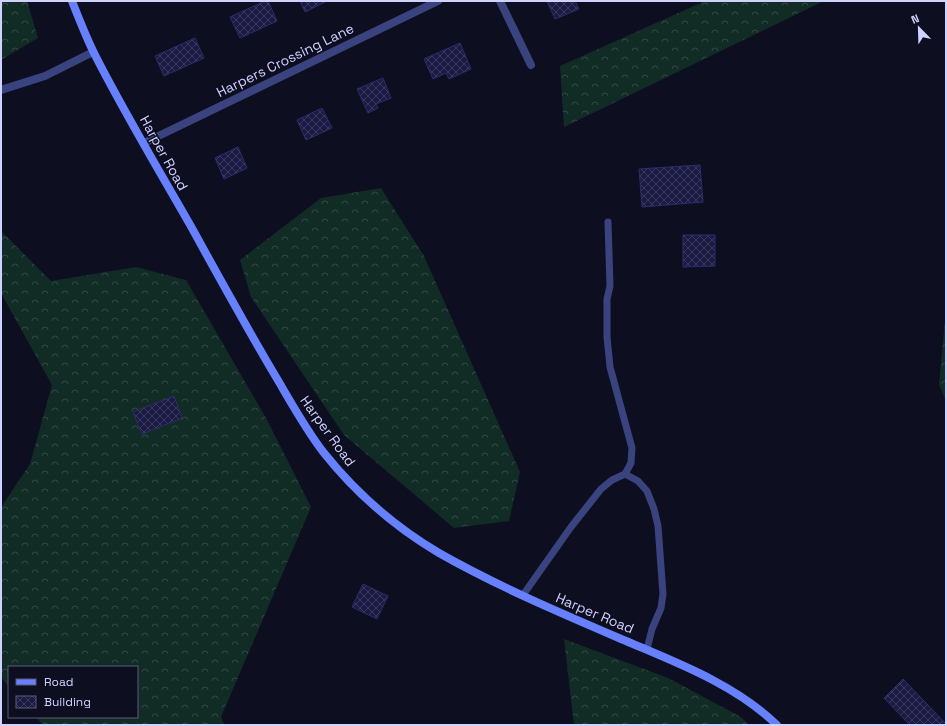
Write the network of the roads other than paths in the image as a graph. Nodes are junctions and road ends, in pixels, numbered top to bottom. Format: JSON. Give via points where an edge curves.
{"nodes":[{"id":1,"x":72,"y":1,"type":"edge"},
{"id":2,"x":438,"y":1,"type":"edge"},
{"id":3,"x":500,"y":1,"type":"edge"},
{"id":4,"x":93,"y":52,"type":"junction"},
{"id":5,"x":531,"y":65,"type":"dead end"},
{"id":6,"x":1,"y":90,"type":"edge"},
{"id":7,"x":144,"y":143,"type":"junction"},
{"id":8,"x":608,"y":222,"type":"dead end"},
{"id":9,"x":625,"y":474,"type":"junction"},
{"id":10,"x":523,"y":595,"type":"junction"},
{"id":11,"x":647,"y":650,"type":"junction"},
{"id":12,"x":778,"y":725,"type":"edge"}],
"edges":[{"from":1,"to":4,"type":"street","name":"Harper Road"},
{"from":2,"to":7,"type":"street","name":"Harpers Crossing Lane"},
{"from":3,"to":5,"type":"street"},
{"from":4,"to":6,"type":"street","via":[[45,76]]},
{"from":4,"to":7,"type":"street","name":"Harper Road"},
{"from":7,"to":10,"type":"street","name":"Harper Road","via":[[252,337],[323,452],[373,504],[407,532],[439,552]]},
{"from":8,"to":9,"type":"lane","via":[[610,286],[607,299],[607,337],[610,368],[632,448]]},
{"from":9,"to":10,"type":"lane","via":[[601,489],[570,527]]},
{"from":9,"to":11,"type":"lane","via":[[638,481],[647,491],[658,526],[663,594]]},
{"from":10,"to":11,"type":"street","name":"Harper Road"},
{"from":11,"to":12,"type":"street","name":"Harper Road","via":[[747,700]]}]}
